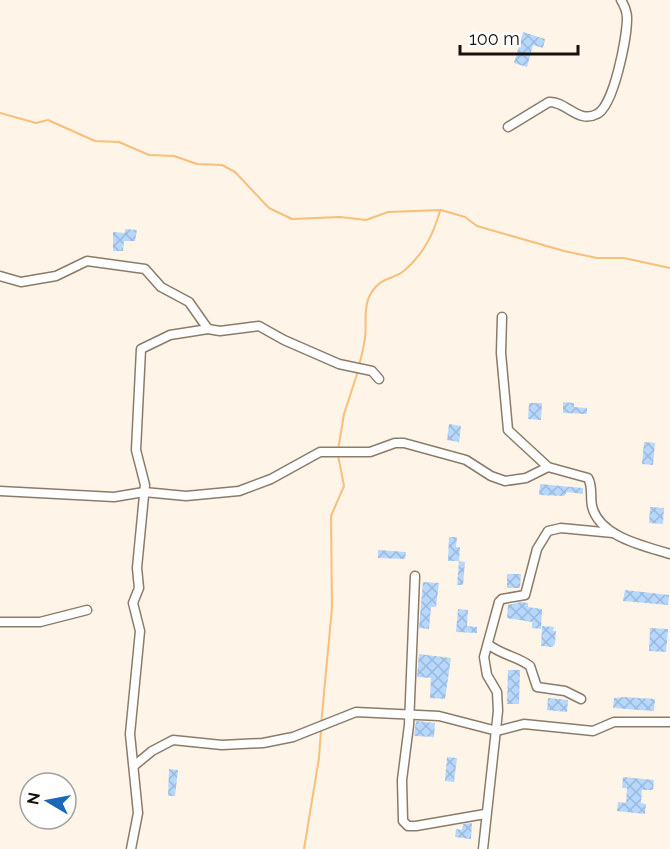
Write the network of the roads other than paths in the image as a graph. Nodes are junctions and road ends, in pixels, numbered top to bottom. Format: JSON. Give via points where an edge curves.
{"nodes":[{"id":1,"x":621,"y":0,"type":"edge"},
{"id":2,"x":508,"y":127,"type":"dead end"},
{"id":3,"x":0,"y":276,"type":"edge"},
{"id":4,"x":502,"y":317,"type":"dead end"},
{"id":5,"x":208,"y":329,"type":"junction"},
{"id":6,"x":379,"y":379,"type":"dead end"},
{"id":7,"x":549,"y":467,"type":"junction"},
{"id":8,"x":0,"y":491,"type":"edge"},
{"id":9,"x":144,"y":492,"type":"junction"},
{"id":10,"x":614,"y":533,"type":"junction"},
{"id":11,"x":670,"y":554,"type":"edge"},
{"id":12,"x":415,"y":576,"type":"dead end"},
{"id":13,"x":87,"y":610,"type":"dead end"},
{"id":14,"x":0,"y":622,"type":"edge"},
{"id":15,"x":488,"y":644,"type":"junction"},
{"id":16,"x":581,"y":699,"type":"dead end"},
{"id":17,"x":409,"y":714,"type":"junction"},
{"id":18,"x":670,"y":722,"type":"edge"},
{"id":19,"x":497,"y":731,"type":"junction"},
{"id":20,"x":135,"y":765,"type":"junction"},
{"id":21,"x":485,"y":814,"type":"junction"},
{"id":22,"x":131,"y":849,"type":"edge"},
{"id":23,"x":483,"y":849,"type":"edge"}],
"edges":[{"from":1,"to":2,"type":"street","via":[[627,17],[617,74],[604,108],[597,115],[585,117],[549,102]]},
{"from":3,"to":5,"type":"street","via":[[21,282],[56,276],[87,261],[145,269],[160,287],[189,302]]},
{"from":4,"to":7,"type":"street","via":[[508,430]]},
{"from":5,"to":6,"type":"street","via":[[220,332],[259,326],[339,364],[372,371]]},
{"from":5,"to":9,"type":"street","via":[[170,335],[141,349],[136,450],[145,479]]},
{"from":7,"to":9,"type":"street","via":[[526,478],[505,481],[491,477],[466,460],[400,442],[370,452],[320,452],[271,479],[239,491],[186,496]]},
{"from":7,"to":10,"type":"street","via":[[588,478],[592,507]]},
{"from":8,"to":9,"type":"street","via":[[114,497]]},
{"from":9,"to":20,"type":"street","via":[[137,568],[139,588],[133,603],[140,631],[130,734]]},
{"from":10,"to":11,"type":"street"},
{"from":10,"to":15,"type":"street","via":[[561,528],[548,531],[537,549],[525,596],[499,602]]},
{"from":12,"to":17,"type":"street"},
{"from":13,"to":14,"type":"street","via":[[40,622]]},
{"from":15,"to":16,"type":"street","via":[[530,666],[537,687],[565,691]]},
{"from":15,"to":19,"type":"street","via":[[484,667],[497,692]]},
{"from":17,"to":19,"type":"street","via":[[450,718]]},
{"from":17,"to":20,"type":"street","via":[[356,712],[293,737],[263,743],[222,746],[173,740]]},
{"from":17,"to":21,"type":"street","via":[[402,780],[405,824],[416,826]]},
{"from":18,"to":19,"type":"street","via":[[614,722],[593,731],[524,724]]},
{"from":19,"to":21,"type":"street"},
{"from":20,"to":22,"type":"street","via":[[138,813]]},
{"from":21,"to":23,"type":"street"}]}
